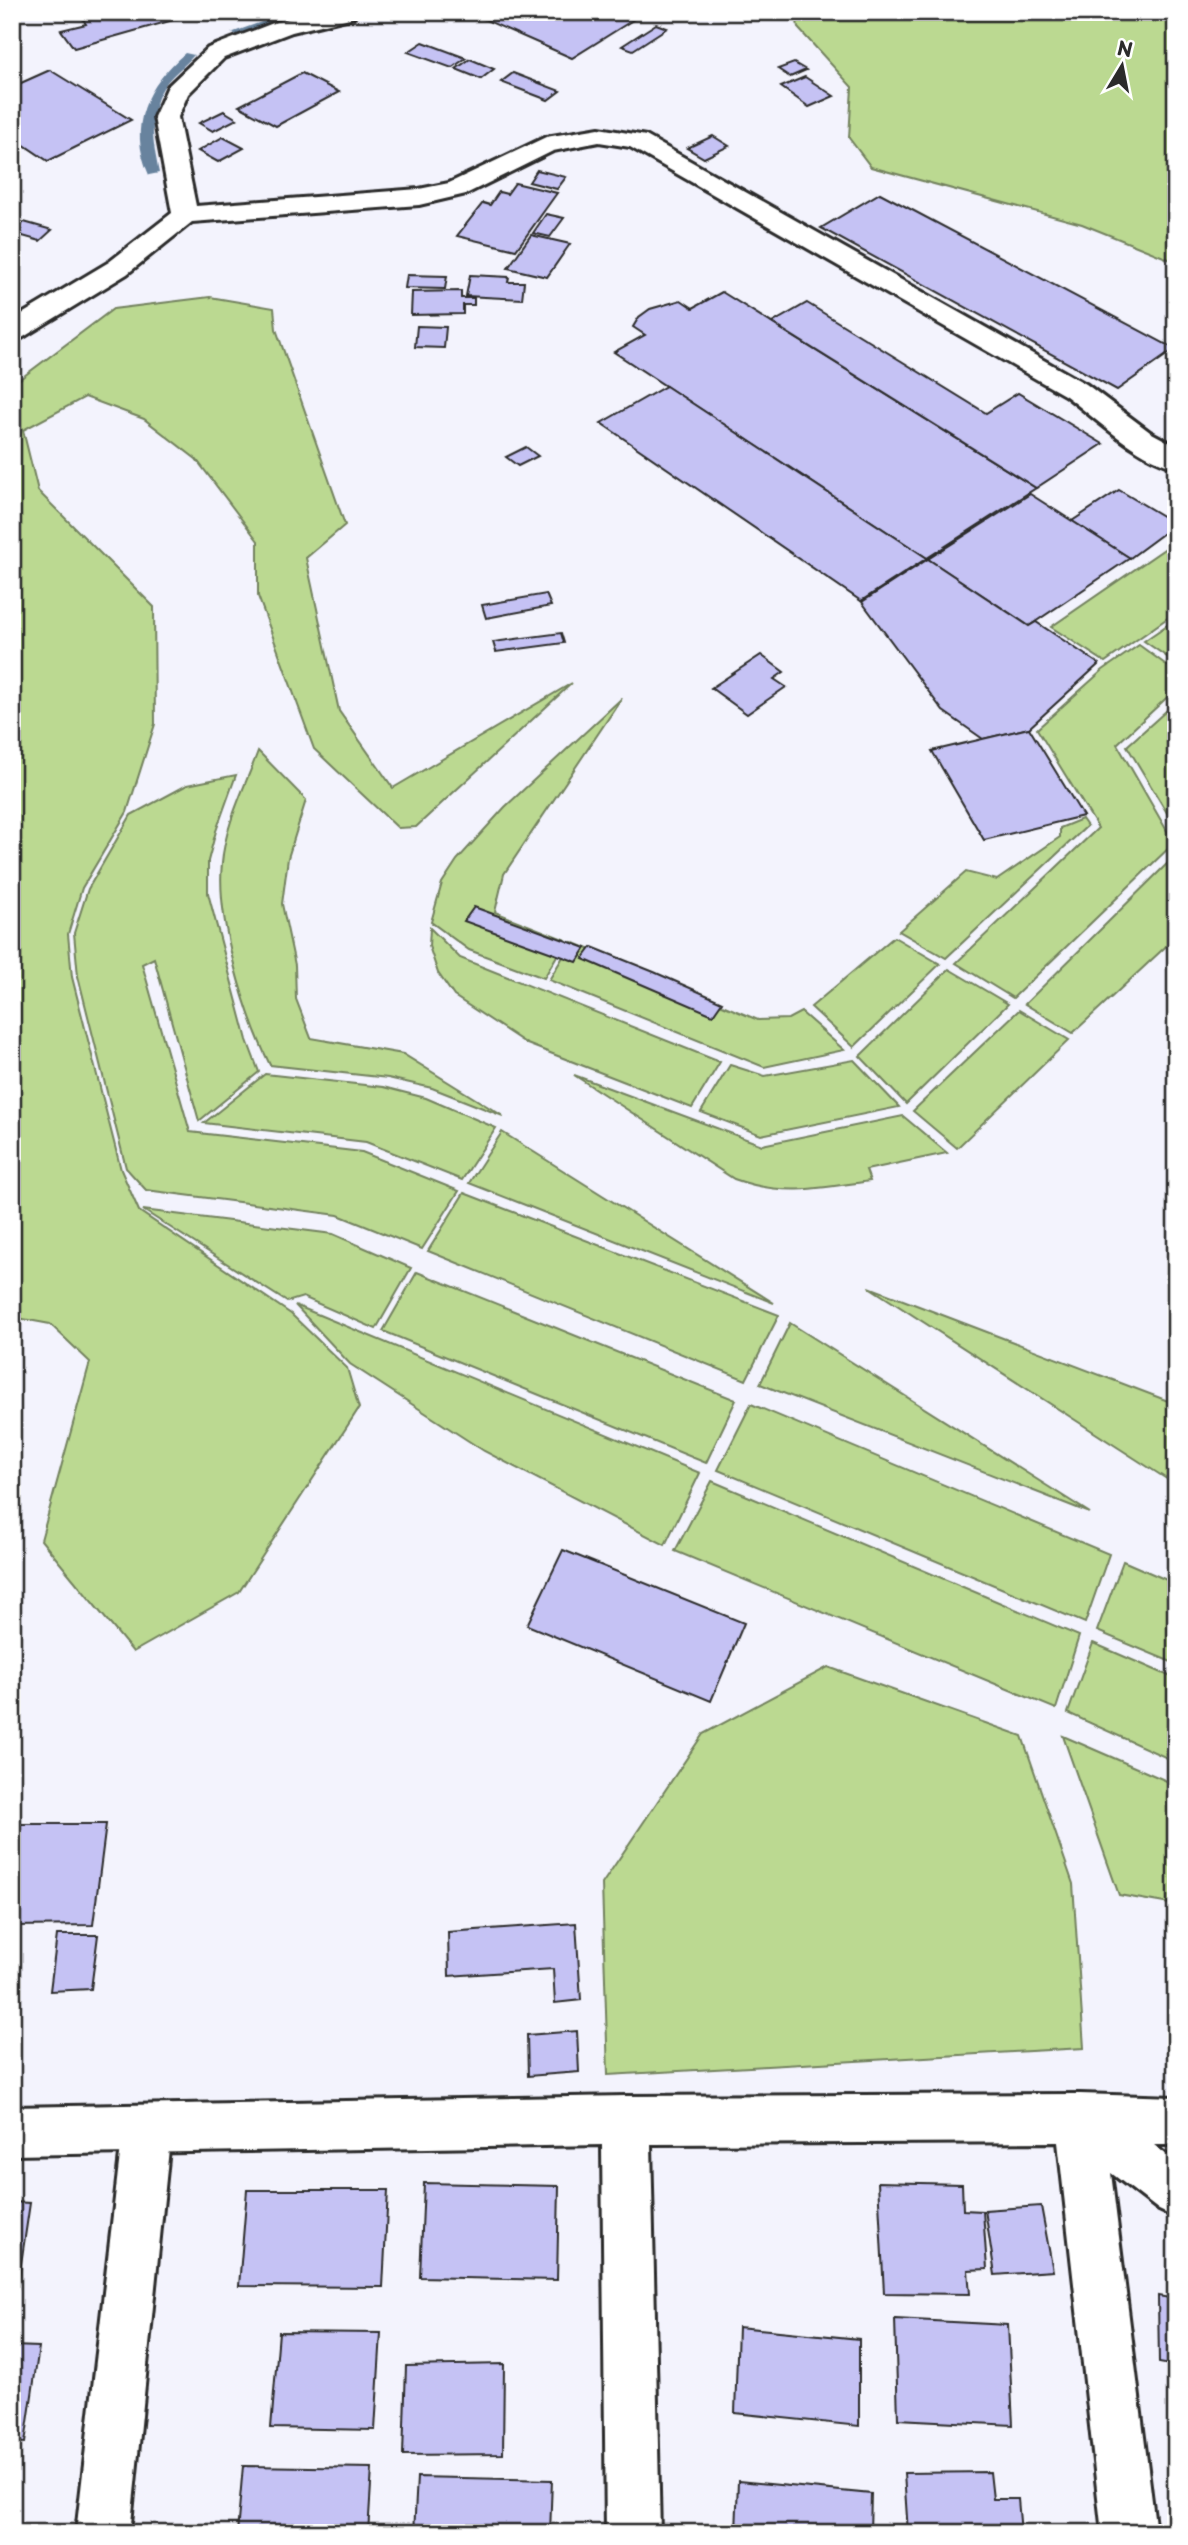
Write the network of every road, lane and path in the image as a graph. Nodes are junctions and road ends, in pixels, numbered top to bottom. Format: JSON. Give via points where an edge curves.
{"nodes":[{"id":1,"x":346,"y":12,"type":"edge"},
{"id":2,"x":186,"y":215,"type":"junction"},
{"id":3,"x":12,"y":332,"type":"edge"},
{"id":4,"x":1176,"y":459,"type":"edge"},
{"id":5,"x":1080,"y":2118,"type":"junction"},
{"id":6,"x":626,"y":2119,"type":"junction"},
{"id":7,"x":1176,"y":2121,"type":"edge"},
{"id":8,"x":147,"y":2129,"type":"junction"},
{"id":9,"x":12,"y":2131,"type":"edge"},
{"id":10,"x":1176,"y":2193,"type":"edge"},
{"id":11,"x":103,"y":2533,"type":"edge"},
{"id":12,"x":633,"y":2533,"type":"edge"},
{"id":13,"x":1129,"y":2533,"type":"edge"}],
"edges":[{"from":1,"to":2,"type":"street","via":[[284,27],[216,53],[177,91],[166,117]]},
{"from":2,"to":3,"type":"street","via":[[118,268]]},
{"from":2,"to":4,"type":"street","via":[[419,197],[457,188],[546,145],[599,135],[637,141],[1076,390]]},
{"from":5,"to":6,"type":"street"},
{"from":5,"to":7,"type":"street"},
{"from":5,"to":10,"type":"street"},
{"from":5,"to":13,"type":"street"},
{"from":6,"to":8,"type":"street"},
{"from":6,"to":12,"type":"street"},
{"from":8,"to":9,"type":"street"},
{"from":8,"to":11,"type":"street"}]}
